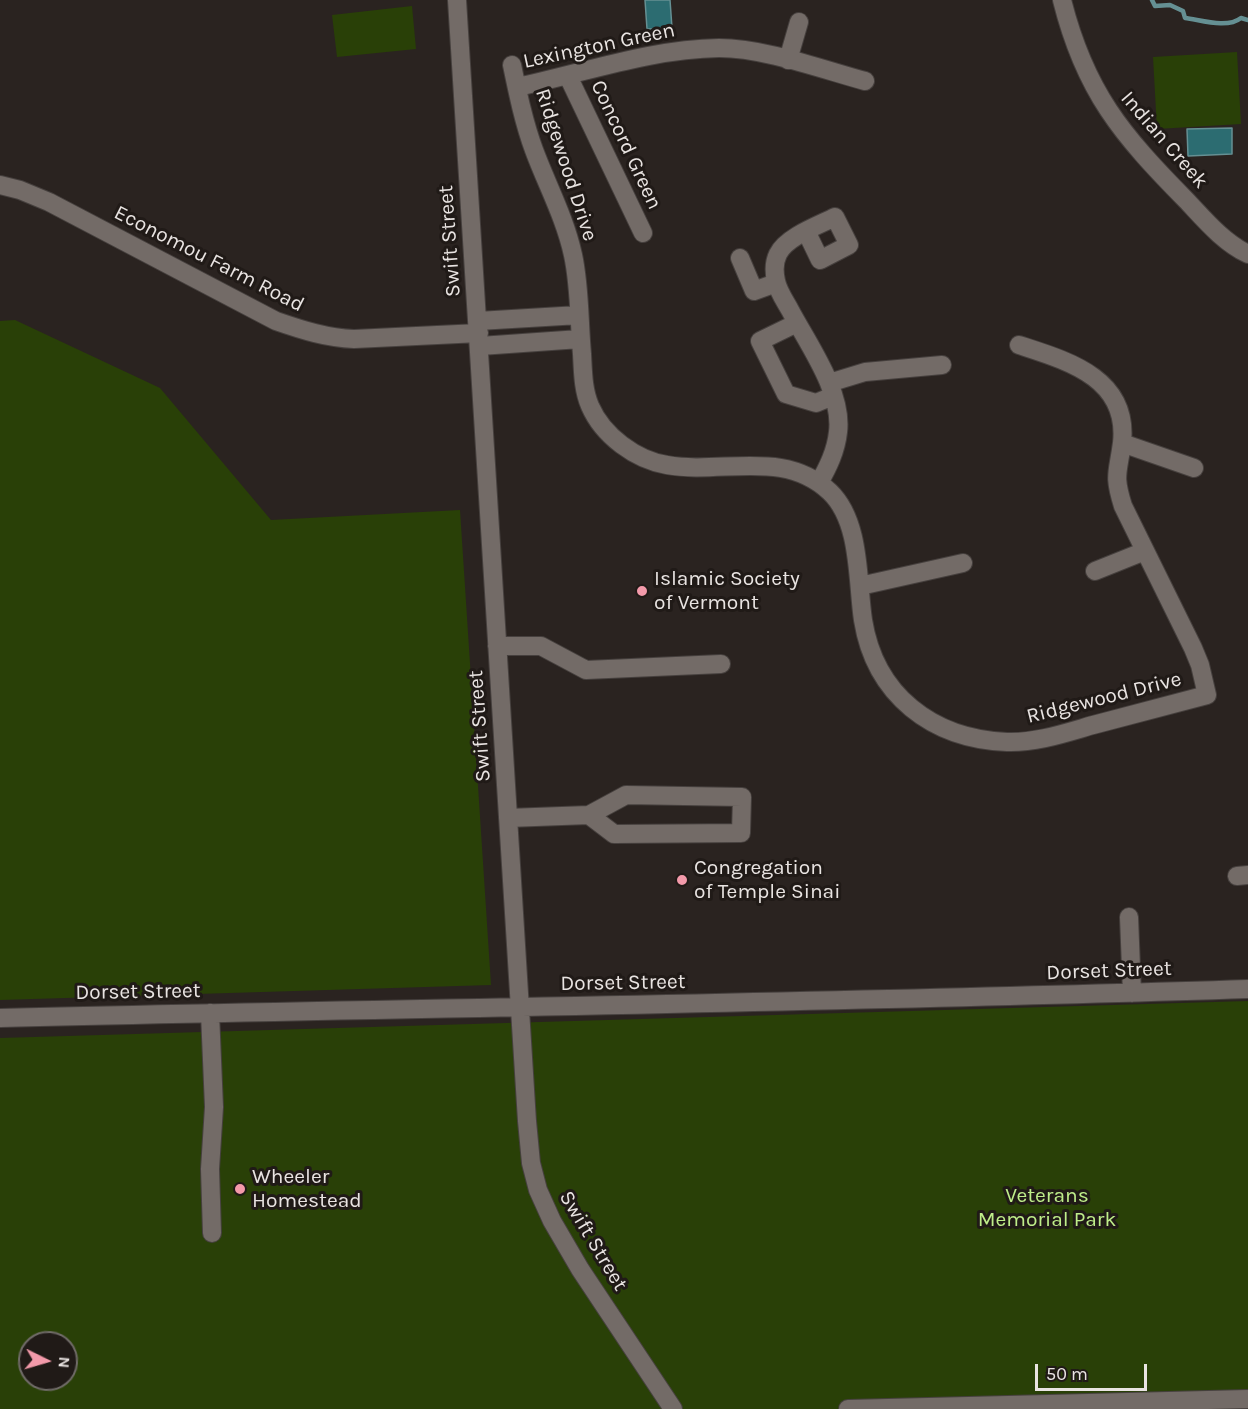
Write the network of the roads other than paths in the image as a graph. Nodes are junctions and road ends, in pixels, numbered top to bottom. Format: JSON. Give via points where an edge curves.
{"nodes":[{"id":1,"x":457,"y":0,"type":"edge"},
{"id":2,"x":1062,"y":0,"type":"edge"},
{"id":3,"x":799,"y":22,"type":"dead end"},
{"id":4,"x":788,"y":60,"type":"junction"},
{"id":5,"x":512,"y":65,"type":"dead end"},
{"id":6,"x":568,"y":76,"type":"junction"},
{"id":7,"x":866,"y":81,"type":"dead end"},
{"id":8,"x":517,"y":87,"type":"junction"},
{"id":9,"x":0,"y":185,"type":"edge"},
{"id":10,"x":806,"y":231,"type":"dead end"},
{"id":11,"x":643,"y":233,"type":"dead end"},
{"id":12,"x":1248,"y":255,"type":"edge"},
{"id":13,"x":740,"y":258,"type":"dead end"},
{"id":14,"x":776,"y":283,"type":"junction"},
{"id":15,"x":579,"y":315,"type":"junction"},
{"id":16,"x":797,"y":323,"type":"junction"},
{"id":17,"x":479,"y":333,"type":"junction"},
{"id":18,"x":580,"y":339,"type":"junction"},
{"id":19,"x":1020,"y":345,"type":"dead end"},
{"id":20,"x":942,"y":364,"type":"dead end"},
{"id":21,"x":831,"y":390,"type":"junction"},
{"id":22,"x":1122,"y":443,"type":"junction"},
{"id":23,"x":1194,"y":468,"type":"dead end"},
{"id":24,"x":819,"y":483,"type":"junction"},
{"id":25,"x":1144,"y":551,"type":"junction"},
{"id":26,"x":963,"y":563,"type":"dead end"},
{"id":27,"x":1095,"y":571,"type":"dead end"},
{"id":28,"x":860,"y":586,"type":"junction"},
{"id":29,"x":497,"y":646,"type":"junction"},
{"id":30,"x":721,"y":664,"type":"dead end"},
{"id":31,"x":589,"y":815,"type":"junction"},
{"id":32,"x":508,"y":818,"type":"junction"},
{"id":33,"x":1129,"y":917,"type":"dead end"},
{"id":34,"x":1248,"y":989,"type":"edge"},
{"id":35,"x":1132,"y":993,"type":"junction"},
{"id":36,"x":520,"y":1008,"type":"junction"},
{"id":37,"x":210,"y":1013,"type":"junction"},
{"id":38,"x":0,"y":1018,"type":"edge"},
{"id":39,"x":212,"y":1233,"type":"dead end"},
{"id":40,"x":1248,"y":1399,"type":"edge"},
{"id":41,"x":1196,"y":1404,"type":"edge"},
{"id":42,"x":674,"y":1409,"type":"edge"},
{"id":43,"x":848,"y":1409,"type":"edge"}],
"edges":[{"from":1,"to":17,"type":"street","name":"Swift Street"},
{"from":2,"to":12,"type":"street","name":"Indian Creek","via":[[1079,55],[1113,119],[1154,168],[1219,234]]},
{"from":3,"to":4,"type":"street"},
{"from":4,"to":6,"type":"street","name":"Lexington Green","via":[[756,52],[666,52]]},
{"from":4,"to":7,"type":"street","name":"Lexington Green"},
{"from":5,"to":8,"type":"street","name":"Ridgewood Drive"},
{"from":6,"to":8,"type":"street","name":"Lexington Green"},
{"from":6,"to":11,"type":"street","name":"Concord Green"},
{"from":8,"to":15,"type":"street","name":"Ridgewood Drive","via":[[533,146],[569,239]]},
{"from":9,"to":17,"type":"street","name":"Economou Farm Road","via":[[49,202],[276,321],[302,330],[337,339]]},
{"from":10,"to":14,"type":"street","via":[[778,253]]},
{"from":13,"to":14,"type":"street","via":[[754,291]]},
{"from":14,"to":16,"type":"street"},
{"from":15,"to":17,"type":"street"},
{"from":15,"to":18,"type":"street","name":"Ridgewood Drive"},
{"from":16,"to":21,"type":"street"},
{"from":16,"to":21,"type":"street","via":[[760,341],[786,394],[816,403]]},
{"from":17,"to":18,"type":"street"},
{"from":17,"to":29,"type":"street","name":"Swift Street"},
{"from":18,"to":24,"type":"street","name":"Ridgewood Drive","via":[[583,377],[595,416],[612,436],[639,456],[668,466],[771,465]]},
{"from":19,"to":22,"type":"street","via":[[1079,366],[1100,381],[1119,410]]},
{"from":20,"to":21,"type":"street","via":[[865,372]]},
{"from":21,"to":24,"type":"street","via":[[839,431]]},
{"from":22,"to":23,"type":"street"},
{"from":22,"to":25,"type":"street","via":[[1116,485]]},
{"from":24,"to":28,"type":"street","name":"Ridgewood Drive","via":[[846,516]]},
{"from":25,"to":27,"type":"street"},
{"from":25,"to":28,"type":"street","name":"Ridgewood Drive","via":[[1193,648],[1207,695],[1039,739],[1007,742],[969,736],[952,731],[904,704],[883,678],[871,653]]},
{"from":26,"to":28,"type":"street"},
{"from":29,"to":30,"type":"street","via":[[541,646],[586,670]]},
{"from":29,"to":32,"type":"street","name":"Swift Street"},
{"from":31,"to":31,"type":"street","via":[[614,834],[741,833],[742,797],[626,795]]},
{"from":31,"to":32,"type":"street"},
{"from":32,"to":36,"type":"street","name":"Swift Street"},
{"from":33,"to":35,"type":"street"},
{"from":34,"to":35,"type":"street","name":"Dorset Street"},
{"from":35,"to":36,"type":"street","name":"Dorset Street"},
{"from":36,"to":37,"type":"street","name":"Dorset Street"},
{"from":36,"to":42,"type":"street","name":"Swift Street","via":[[531,1164],[538,1190],[580,1269]]},
{"from":37,"to":38,"type":"street","name":"Dorset Street"},
{"from":37,"to":39,"type":"street","via":[[214,1107],[210,1169]]},
{"from":40,"to":41,"type":"street"},
{"from":41,"to":43,"type":"street"}]}
